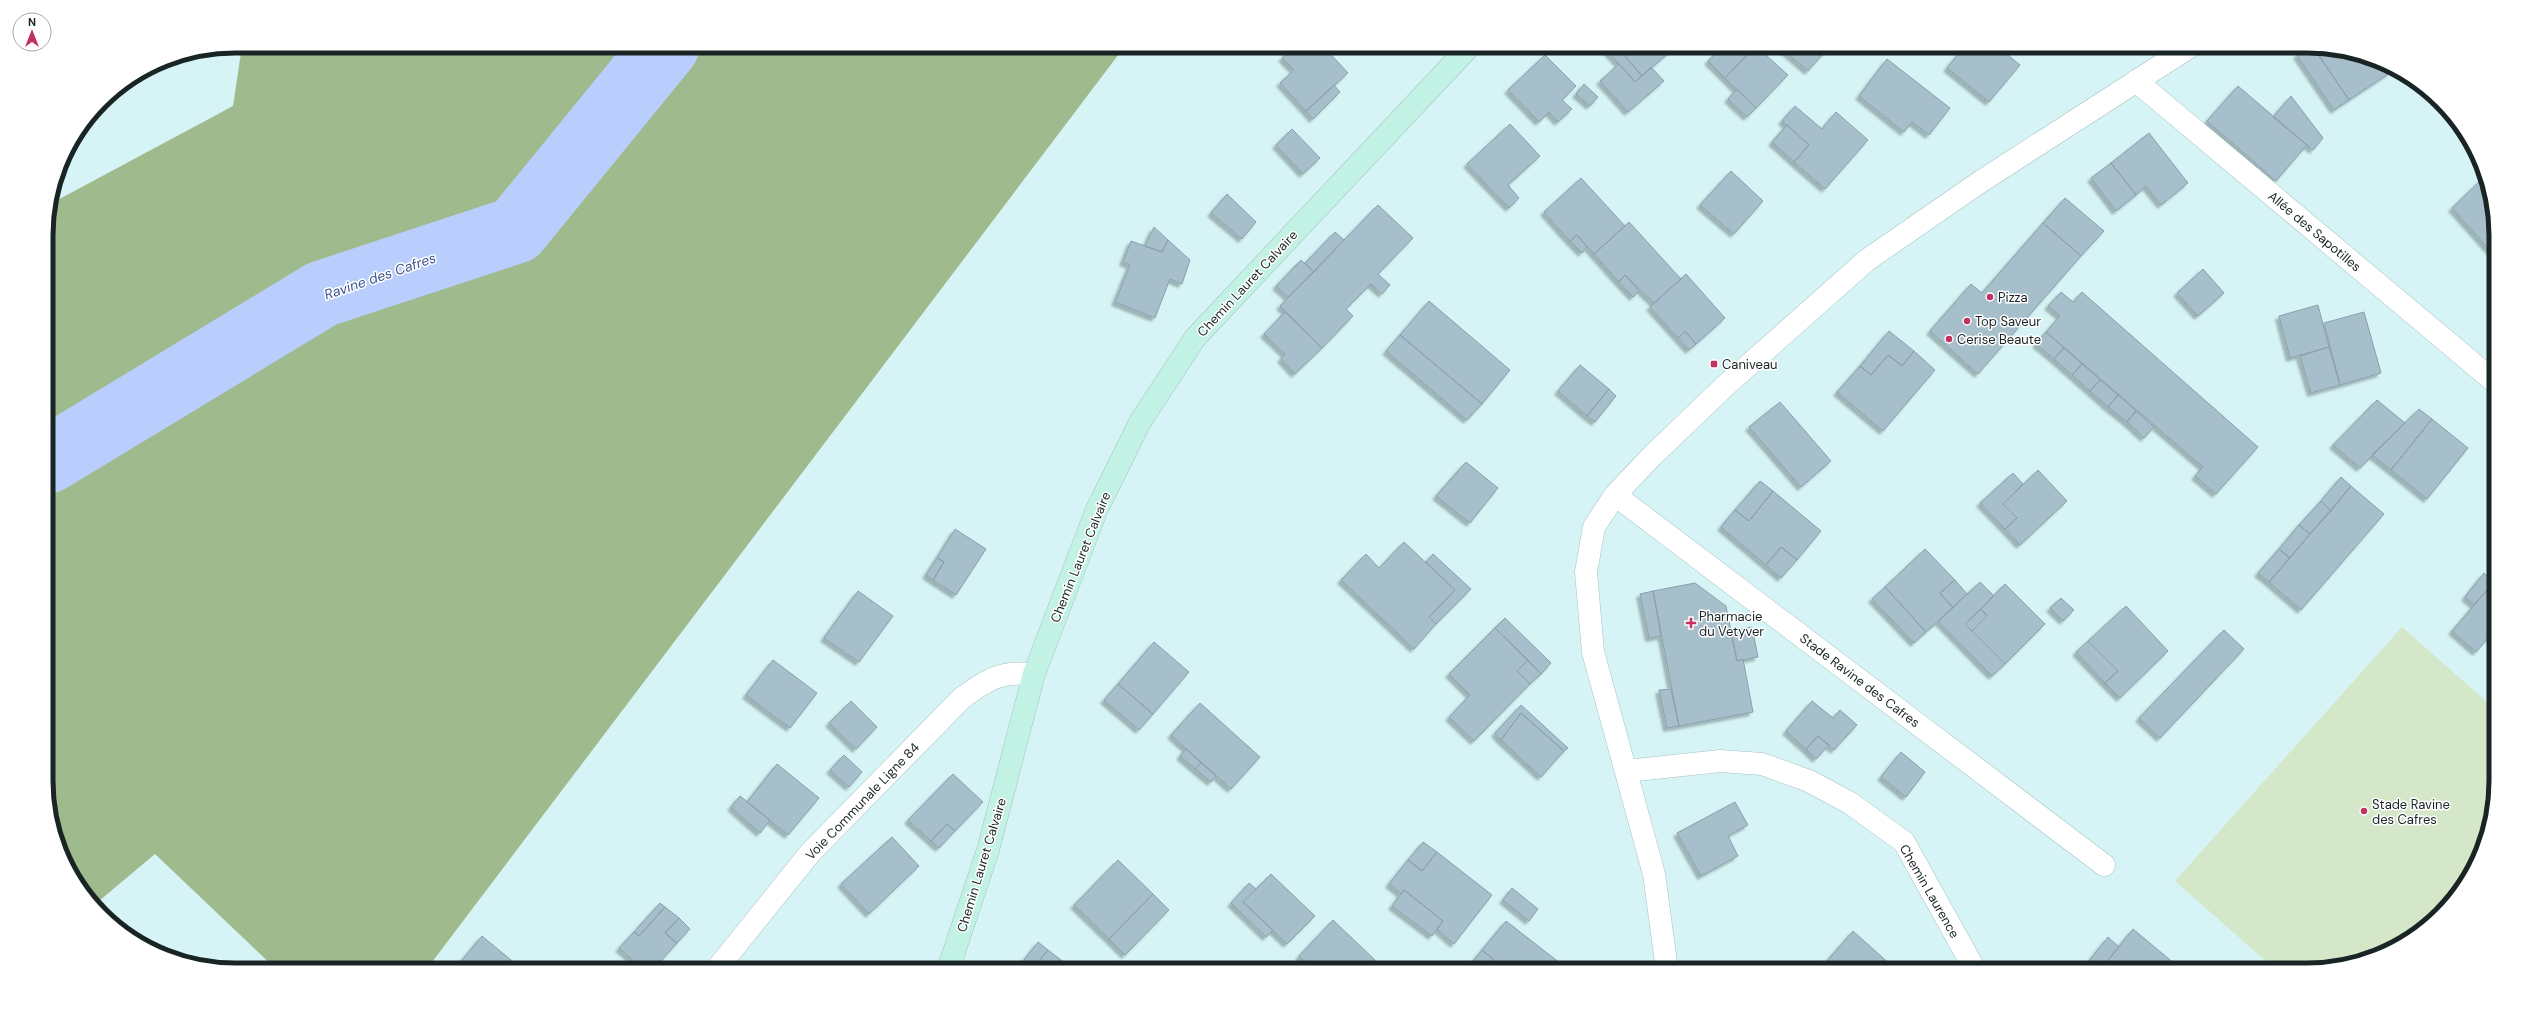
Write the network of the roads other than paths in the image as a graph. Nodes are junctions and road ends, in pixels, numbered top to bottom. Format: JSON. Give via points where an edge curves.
{"nodes":[{"id":1,"x":1463,"y":53,"type":"edge"},
{"id":2,"x":2180,"y":53,"type":"edge"},
{"id":3,"x":2136,"y":81,"type":"junction"},
{"id":4,"x":2489,"y":377,"type":"edge"},
{"id":5,"x":1615,"y":495,"type":"junction"},
{"id":6,"x":1034,"y":674,"type":"junction"},
{"id":7,"x":1627,"y":771,"type":"junction"},
{"id":8,"x":2104,"y":865,"type":"dead end"},
{"id":9,"x":722,"y":963,"type":"edge"},
{"id":10,"x":950,"y":963,"type":"edge"},
{"id":11,"x":1666,"y":963,"type":"edge"},
{"id":12,"x":1971,"y":963,"type":"edge"}],
"edges":[{"from":1,"to":6,"type":"main road","name":"Chemin Lauret Calvaire","via":[[1195,338],[1140,422],[1097,509]]},
{"from":2,"to":3,"type":"street"},
{"from":3,"to":4,"type":"street","name":"Allée des Sapotilles"},
{"from":3,"to":5,"type":"street","via":[[1980,182],[1866,260],[1726,386]]},
{"from":5,"to":7,"type":"street","via":[[1594,527],[1586,572],[1593,652]]},
{"from":5,"to":8,"type":"street","name":"Stade Ravine des Cafres"},
{"from":6,"to":9,"type":"street","name":"Voie Communale Ligne 84","via":[[1013,672],[990,678],[962,698],[810,853]]},
{"from":6,"to":10,"type":"main road","name":"Chemin Lauret Calvaire","via":[[988,850]]},
{"from":7,"to":11,"type":"street","via":[[1654,874]]},
{"from":7,"to":12,"type":"street","name":"Chemin Laurence","via":[[1720,761],[1762,764],[1809,781],[1850,803],[1904,842]]}]}
